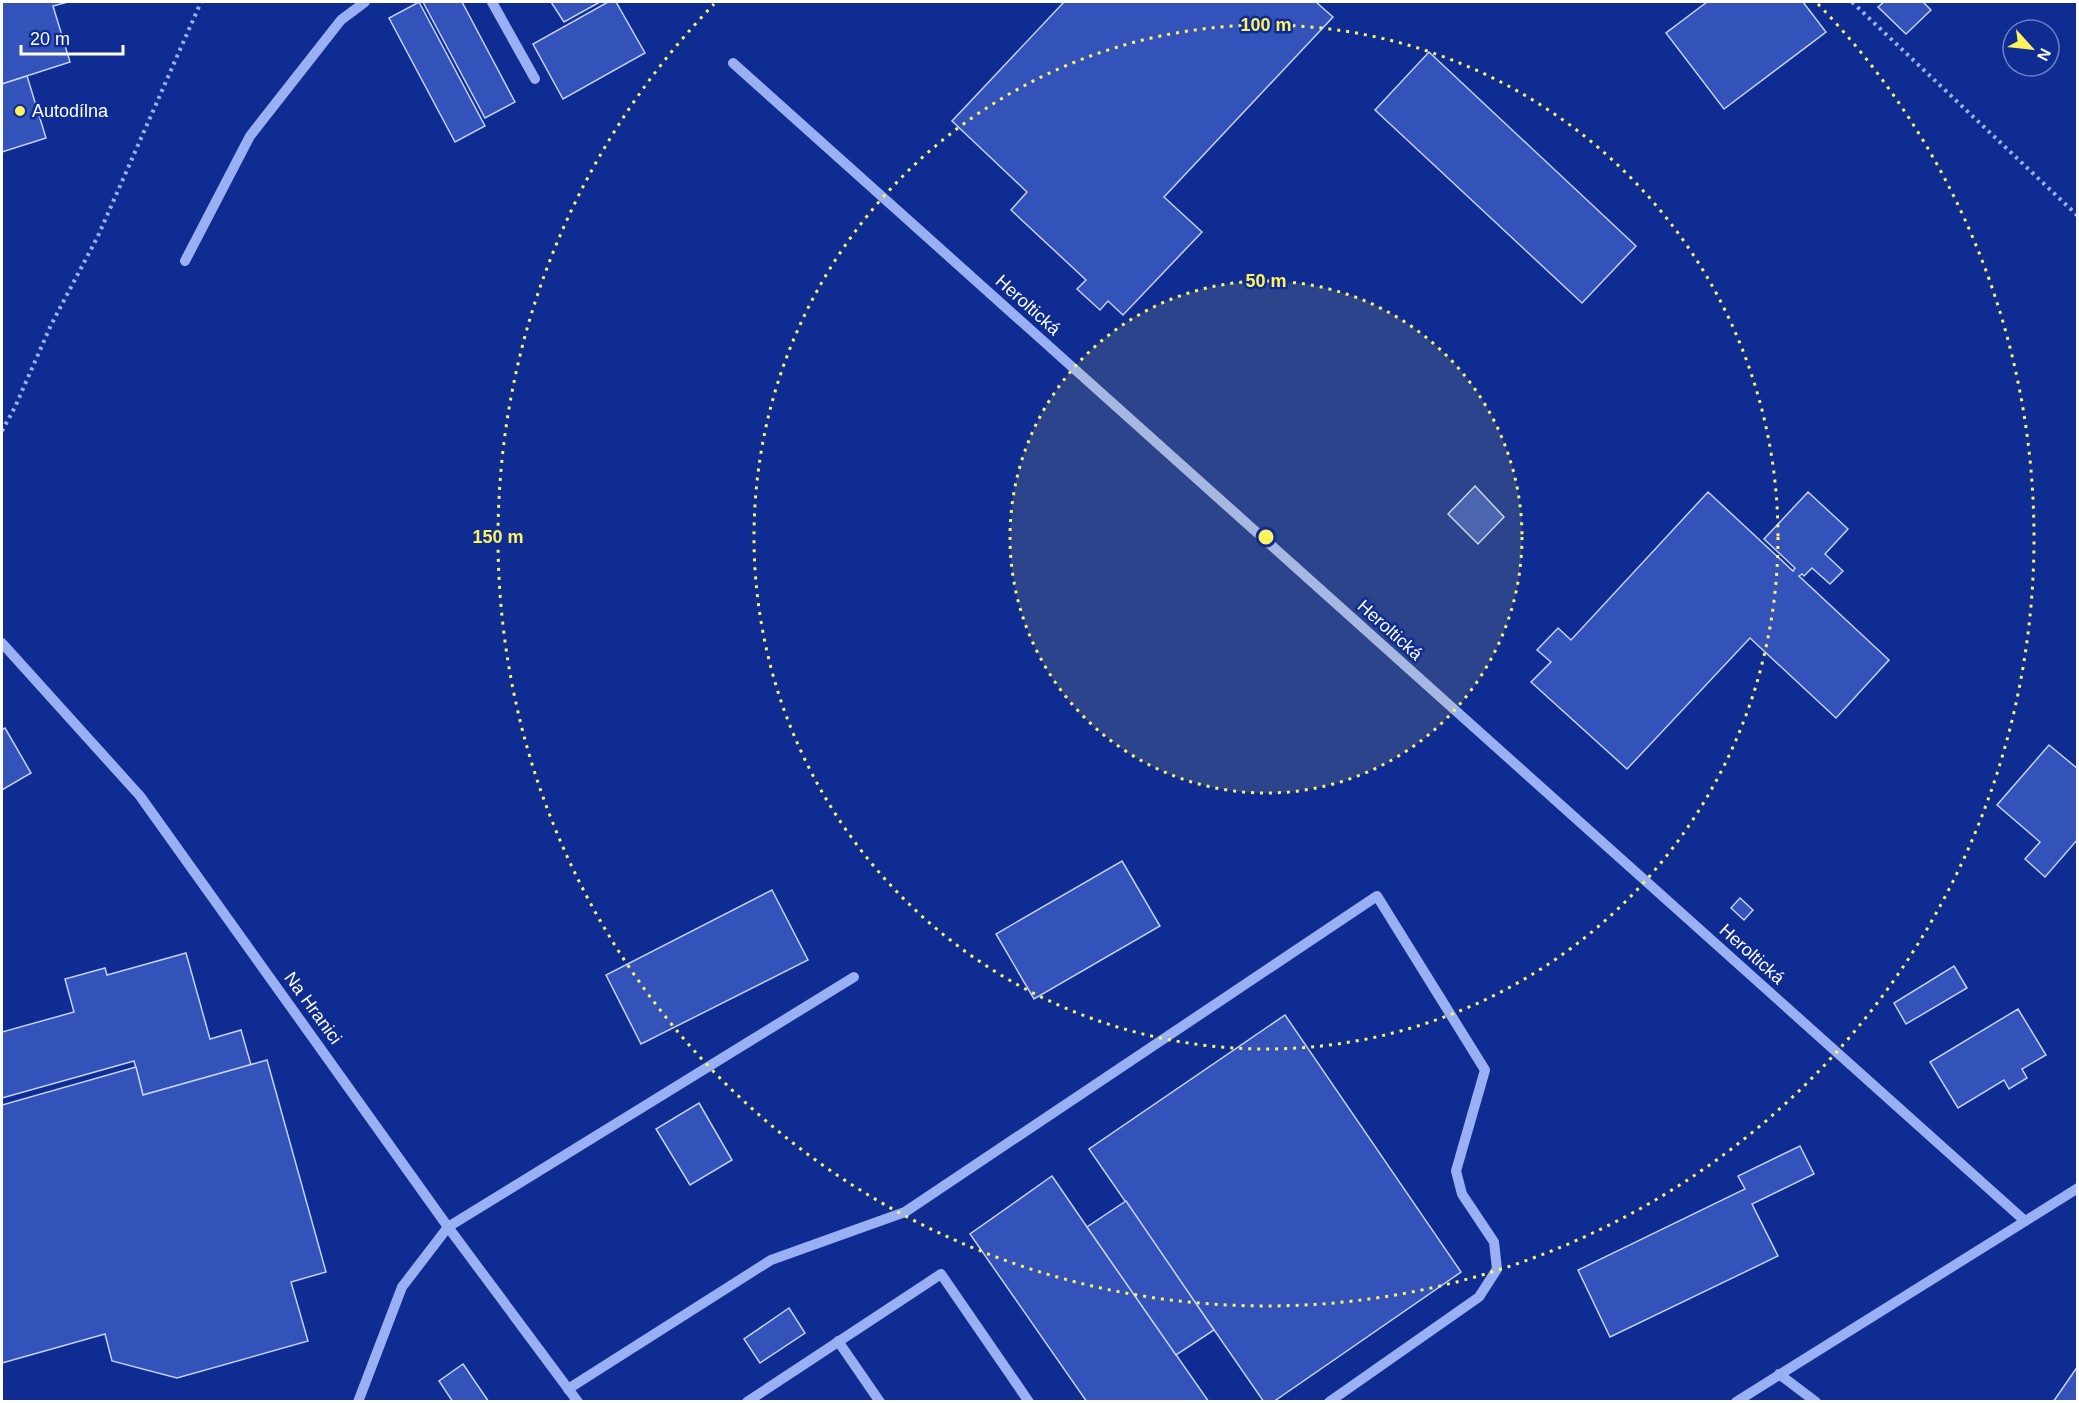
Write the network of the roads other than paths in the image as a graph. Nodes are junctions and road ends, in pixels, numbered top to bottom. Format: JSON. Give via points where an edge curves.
{"nodes":[{"id":1,"x":365,"y":2,"type":"edge"},
{"id":2,"x":492,"y":2,"type":"edge"},
{"id":3,"x":733,"y":63,"type":"dead end"},
{"id":4,"x":535,"y":79,"type":"dead end"},
{"id":5,"x":185,"y":261,"type":"dead end"},
{"id":6,"x":3,"y":647,"type":"edge"},
{"id":7,"x":854,"y":977,"type":"dead end"},
{"id":8,"x":2078,"y":1188,"type":"edge"},
{"id":9,"x":2025,"y":1221,"type":"junction"},
{"id":10,"x":448,"y":1227,"type":"junction"},
{"id":11,"x":838,"y":1341,"type":"junction"},
{"id":12,"x":1779,"y":1374,"type":"junction"},
{"id":13,"x":568,"y":1389,"type":"junction"},
{"id":14,"x":358,"y":1401,"type":"edge"},
{"id":15,"x":578,"y":1401,"type":"edge"},
{"id":16,"x":747,"y":1401,"type":"edge"},
{"id":17,"x":880,"y":1401,"type":"edge"},
{"id":18,"x":1029,"y":1401,"type":"edge"},
{"id":19,"x":1329,"y":1401,"type":"edge"},
{"id":20,"x":1736,"y":1401,"type":"edge"},
{"id":21,"x":1816,"y":1401,"type":"edge"}],
"edges":[{"from":1,"to":5,"type":"street","via":[[341,21],[250,136]]},
{"from":2,"to":4,"type":"street"},
{"from":3,"to":9,"type":"street","name":"Heroltická"},
{"from":6,"to":10,"type":"street","name":"Na Hranici","via":[[140,795]]},
{"from":7,"to":10,"type":"street"},
{"from":8,"to":9,"type":"street"},
{"from":9,"to":12,"type":"street"},
{"from":10,"to":13,"type":"street","name":"Na Hranici"},
{"from":10,"to":14,"type":"street","via":[[402,1287]]},
{"from":11,"to":16,"type":"street"},
{"from":11,"to":17,"type":"street"},
{"from":11,"to":18,"type":"street","via":[[941,1274]]},
{"from":12,"to":20,"type":"street"},
{"from":12,"to":21,"type":"street"},
{"from":13,"to":15,"type":"street","name":"Na Hranici"},
{"from":13,"to":19,"type":"street","via":[[771,1260],[905,1212],[1377,896],[1485,1070],[1456,1171],[1462,1194],[1494,1242],[1497,1269],[1479,1297]]}]}
